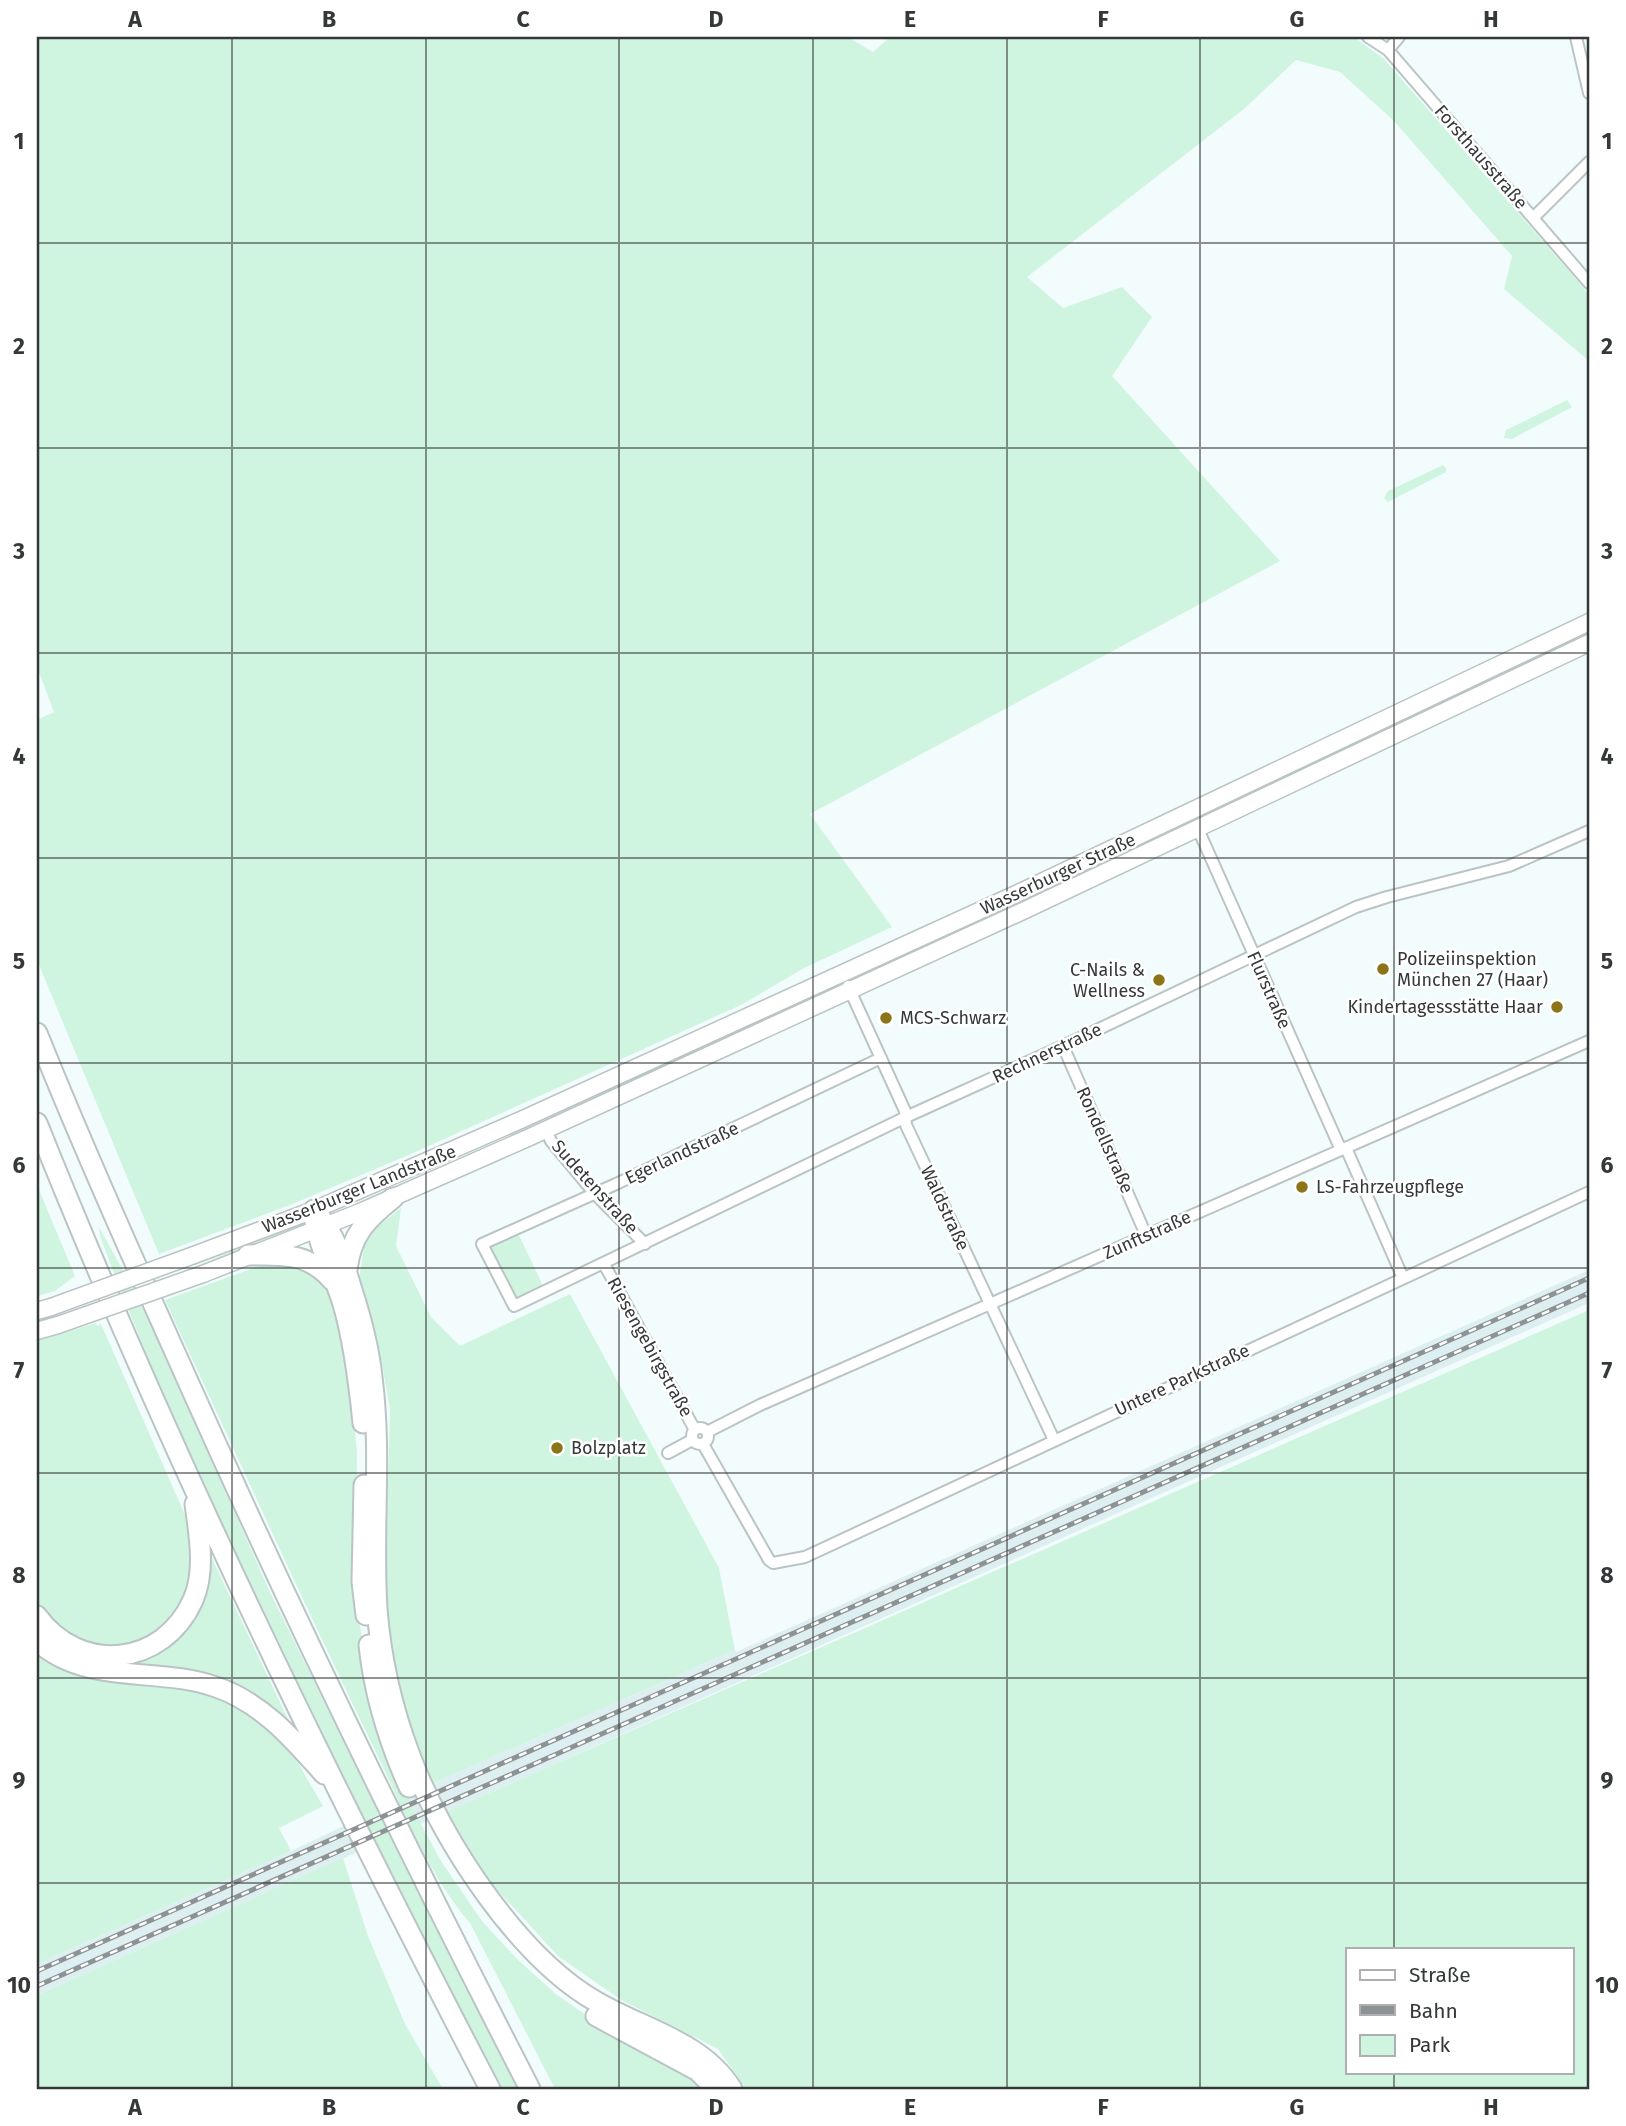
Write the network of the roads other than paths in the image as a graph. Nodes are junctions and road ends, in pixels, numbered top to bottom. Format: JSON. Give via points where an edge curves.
{"nodes":[{"id":1,"x":1368,"y":37,"type":"edge"},
{"id":2,"x":1399,"y":37,"type":"edge"},
{"id":3,"x":1576,"y":37,"type":"edge"},
{"id":4,"x":1388,"y":50,"type":"junction"},
{"id":5,"x":1589,"y":93,"type":"edge"},
{"id":6,"x":1589,"y":162,"type":"edge"},
{"id":7,"x":1533,"y":218,"type":"junction"},
{"id":8,"x":1589,"y":283,"type":"edge"},
{"id":9,"x":1589,"y":622,"type":"edge"},
{"id":10,"x":1589,"y":643,"type":"edge"},
{"id":11,"x":1198,"y":829,"type":"junction"},
{"id":12,"x":1589,"y":831,"type":"edge"},
{"id":13,"x":1254,"y":957,"type":"junction"},
{"id":14,"x":843,"y":974,"type":"junction"},
{"id":15,"x":850,"y":991,"type":"junction"},
{"id":16,"x":37,"y":1033,"type":"edge"},
{"id":17,"x":1589,"y":1041,"type":"edge"},
{"id":18,"x":1063,"y":1046,"type":"junction"},
{"id":19,"x":881,"y":1058,"type":"junction"},
{"id":20,"x":906,"y":1117,"type":"junction"},
{"id":21,"x":523,"y":1119,"type":"joint"},
{"id":22,"x":37,"y":1123,"type":"edge"},
{"id":23,"x":546,"y":1129,"type":"junction"},
{"id":24,"x":530,"y":1137,"type":"joint"},
{"id":25,"x":1344,"y":1149,"type":"junction"},
{"id":26,"x":1589,"y":1192,"type":"edge"},
{"id":27,"x":595,"y":1194,"type":"junction"},
{"id":28,"x":393,"y":1198,"type":"junction"},
{"id":29,"x":319,"y":1221,"type":"junction"},
{"id":30,"x":1146,"y":1235,"type":"junction"},
{"id":31,"x":645,"y":1244,"type":"junction"},
{"id":32,"x":248,"y":1255,"type":"junction"},
{"id":33,"x":604,"y":1264,"type":"junction"},
{"id":34,"x":1403,"y":1278,"type":"junction"},
{"id":35,"x":342,"y":1279,"type":"junction"},
{"id":36,"x":990,"y":1305,"type":"junction"},
{"id":37,"x":517,"y":1306,"type":"joint"},
{"id":38,"x":44,"y":1309,"type":"edge"},
{"id":39,"x":37,"y":1331,"type":"edge"},
{"id":40,"x":700,"y":1436,"type":"junction"},
{"id":41,"x":1054,"y":1440,"type":"junction"},
{"id":42,"x":668,"y":1452,"type":"dead end"},
{"id":43,"x":192,"y":1486,"type":"junction"},
{"id":44,"x":773,"y":1563,"type":"joint"},
{"id":45,"x":37,"y":1616,"type":"edge"},
{"id":46,"x":37,"y":1641,"type":"edge"},
{"id":47,"x":340,"y":1793,"type":"junction"},
{"id":48,"x":490,"y":2089,"type":"edge"},
{"id":49,"x":530,"y":2089,"type":"edge"},
{"id":50,"x":716,"y":2089,"type":"edge"},
{"id":51,"x":732,"y":2089,"type":"edge"}],
"edges":[{"from":1,"to":4,"type":"street","name":"Forsthausstraße"},
{"from":2,"to":4,"type":"street"},
{"from":3,"to":5,"type":"street"},
{"from":4,"to":7,"type":"street","name":"Forsthausstraße"},
{"from":6,"to":7,"type":"street"},
{"from":7,"to":8,"type":"street","name":"Forsthausstraße"},
{"from":9,"to":14,"type":"main road","name":"Wasserburger Straße"},
{"from":10,"to":11,"type":"main road","name":"Wasserburger Straße"},
{"from":11,"to":13,"type":"street","name":"Flurstraße"},
{"from":11,"to":15,"type":"main road","name":"Wasserburger Straße"},
{"from":12,"to":13,"type":"street","name":"Rechnerstraße","via":[[1509,866],[1371,901]]},
{"from":13,"to":18,"type":"street","name":"Rechnerstraße"},
{"from":13,"to":25,"type":"street","name":"Flurstraße"},
{"from":14,"to":15,"type":"street","name":"Waldstraße"},
{"from":14,"to":21,"type":"main road","name":"Wasserburger Straße"},
{"from":15,"to":19,"type":"street","name":"Waldstraße"},
{"from":15,"to":23,"type":"main road","name":"Wasserburger Straße"},
{"from":16,"to":49,"type":"highway","via":[[265,1554],[430,1896]]},
{"from":17,"to":25,"type":"street","name":"Zunftstraße"},
{"from":18,"to":20,"type":"street","name":"Rechnerstraße"},
{"from":18,"to":30,"type":"street","name":"Rondellstraße"},
{"from":19,"to":20,"type":"street","name":"Waldstraße"},
{"from":19,"to":27,"type":"street","name":"Egerlandstraße"},
{"from":20,"to":31,"type":"street","name":"Rechnerstraße"},
{"from":20,"to":36,"type":"street","name":"Waldstraße"},
{"from":21,"to":29,"type":"main road","name":"Wasserburger Landstraße"},
{"from":22,"to":43,"type":"highway"},
{"from":23,"to":24,"type":"main road","name":"Wasserburger Straße"},
{"from":23,"to":27,"type":"street","name":"Sudetenstraße"},
{"from":24,"to":28,"type":"main road","name":"Wasserburger Landstraße"},
{"from":25,"to":30,"type":"street","name":"Zunftstraße"},
{"from":25,"to":34,"type":"street","name":"Flurstraße"},
{"from":26,"to":34,"type":"street","name":"Untere Parkstraße"},
{"from":27,"to":31,"type":"street","name":"Sudetenstraße"},
{"from":27,"to":37,"type":"street","name":"Egerlandstraße","via":[[482,1244]]},
{"from":28,"to":29,"type":"main road","name":"Wasserburger Landstraße"},
{"from":28,"to":35,"type":"highway","via":[[366,1222],[352,1243]]},
{"from":29,"to":32,"type":"main road","name":"Wasserburger Landstraße"},
{"from":29,"to":35,"type":"highway"},
{"from":29,"to":38,"type":"main road","name":"Wasserburger Landstraße","bridge":true,"via":[[194,1255]]},
{"from":30,"to":36,"type":"street","name":"Zunftstraße"},
{"from":31,"to":33,"type":"street","name":"Rechnerstraße"},
{"from":32,"to":35,"type":"highway","via":[[311,1262]]},
{"from":32,"to":39,"type":"main road","name":"Wasserburger Landstraße","bridge":true},
{"from":33,"to":37,"type":"street","name":"Rechnerstraße"},
{"from":33,"to":40,"type":"street","name":"Riesengebirgstraße"},
{"from":34,"to":41,"type":"street","name":"Untere Parkstraße"},
{"from":35,"to":50,"type":"highway","via":[[364,1436],[362,1582],[371,1660],[388,1732],[419,1809],[474,1899],[543,1976],[598,2018],[698,2071]]},
{"from":35,"to":51,"type":"highway","via":[[364,1332],[372,1377],[376,1579],[383,1655],[401,1727],[430,1805],[485,1893],[551,1968],[597,2002],[699,2054]]},
{"from":36,"to":40,"type":"street","name":"Zunftstraße"},
{"from":36,"to":41,"type":"street","name":"Waldstraße"},
{"from":40,"to":42,"type":"street","name":"Riesengebirgstraße"},
{"from":40,"to":44,"type":"street","name":"Riesengebirgstraße"},
{"from":41,"to":44,"type":"street","name":"Untere Parkstraße","via":[[805,1556]]},
{"from":43,"to":45,"type":"highway","via":[[198,1585],[188,1610],[168,1634],[136,1652],[93,1655],[60,1641]]},
{"from":43,"to":47,"type":"highway"},
{"from":46,"to":47,"type":"highway","via":[[58,1657],[90,1669],[189,1679],[238,1696],[277,1725]]},
{"from":47,"to":48,"type":"highway"}]}
